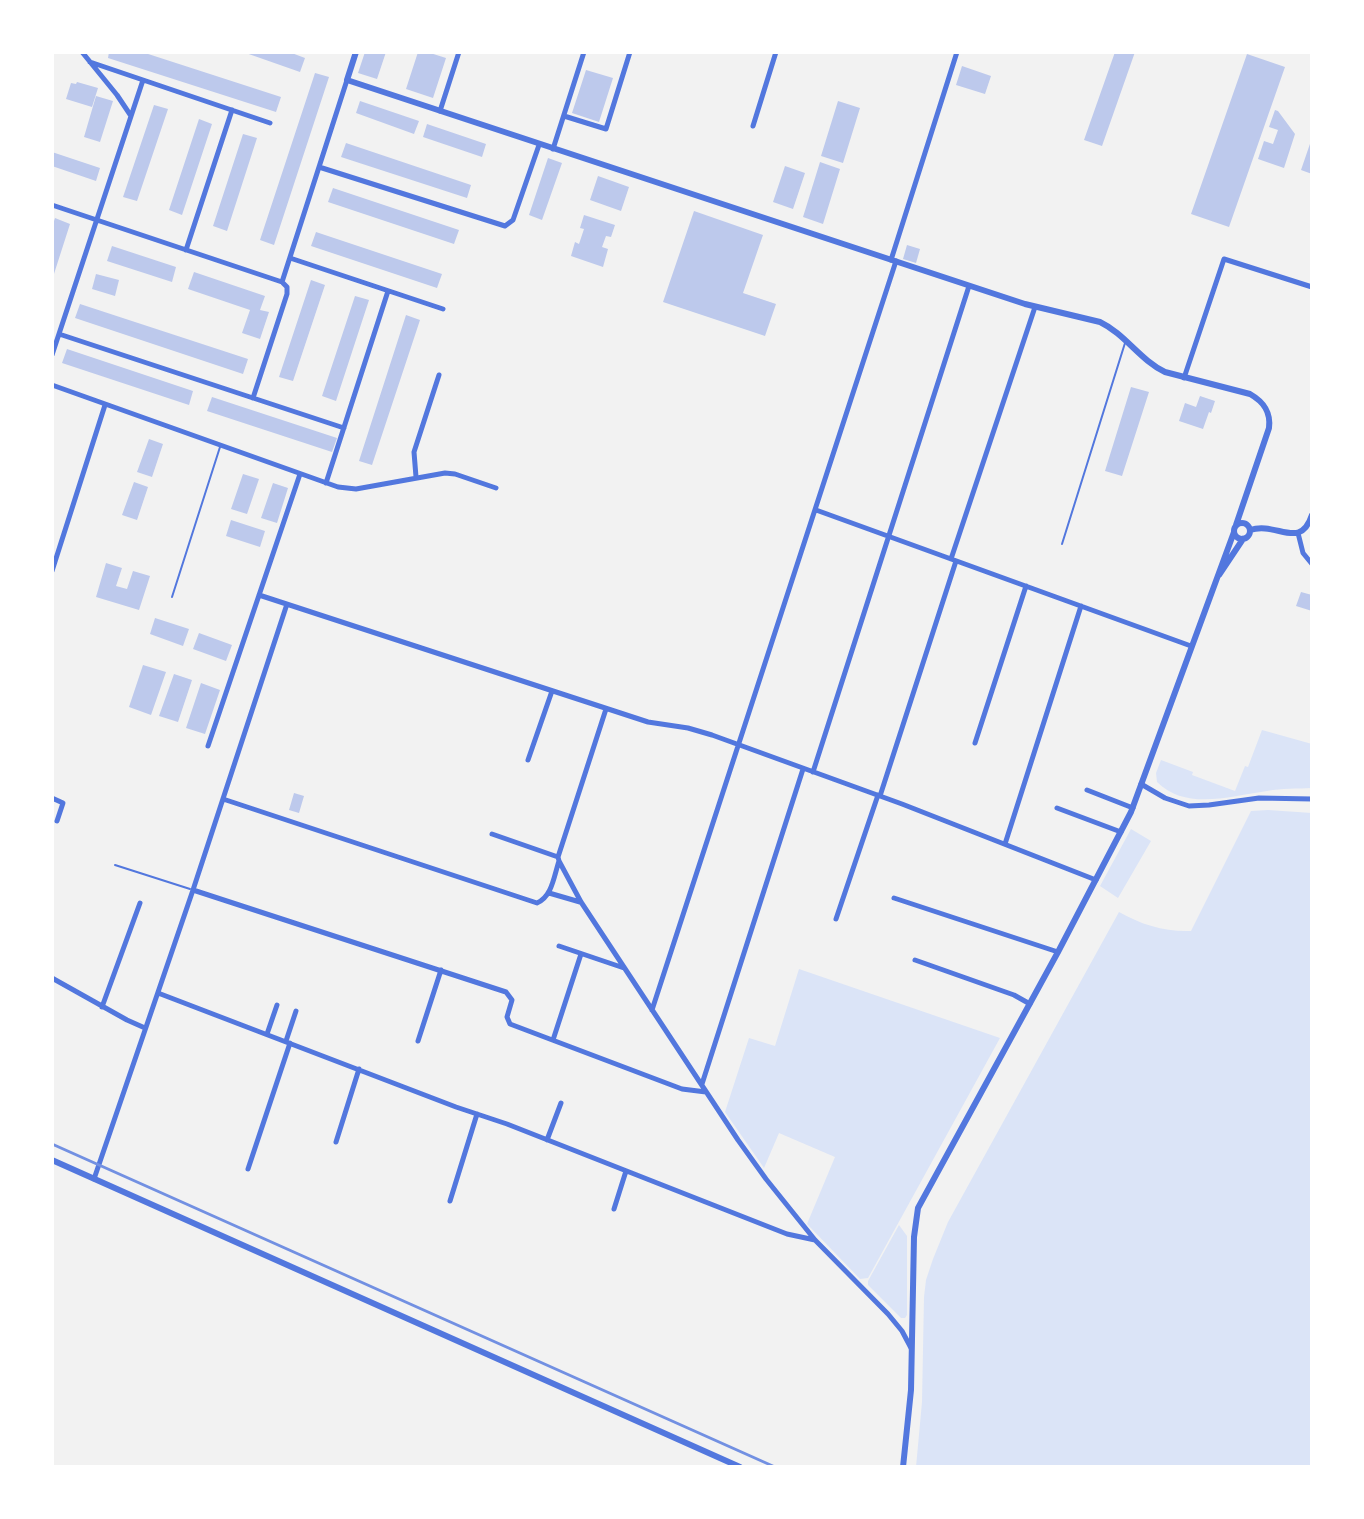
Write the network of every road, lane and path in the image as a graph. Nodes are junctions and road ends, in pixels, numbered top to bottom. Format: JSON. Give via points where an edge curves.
{"nodes":[{"id":1,"x":82,"y":52,"type":"edge"},
{"id":2,"x":347,"y":52,"type":"edge"},
{"id":3,"x":459,"y":52,"type":"edge"},
{"id":4,"x":584,"y":52,"type":"edge"},
{"id":5,"x":630,"y":52,"type":"edge"},
{"id":6,"x":776,"y":52,"type":"edge"},
{"id":7,"x":957,"y":52,"type":"edge"},
{"id":8,"x":355,"y":53,"type":"edge"},
{"id":9,"x":90,"y":62,"type":"junction"},
{"id":10,"x":143,"y":80,"type":"junction"},
{"id":11,"x":347,"y":80,"type":"junction"},
{"id":12,"x":232,"y":110,"type":"junction"},
{"id":13,"x":440,"y":111,"type":"junction"},
{"id":14,"x":564,"y":116,"type":"junction"},
{"id":15,"x":131,"y":117,"type":"junction"},
{"id":16,"x":270,"y":123,"type":"dead end"},
{"id":17,"x":753,"y":126,"type":"dead end"},
{"id":18,"x":539,"y":145,"type":"junction"},
{"id":19,"x":553,"y":149,"type":"junction"},
{"id":20,"x":319,"y":167,"type":"junction"},
{"id":21,"x":52,"y":205,"type":"edge"},
{"id":22,"x":97,"y":220,"type":"junction"},
{"id":23,"x":186,"y":250,"type":"junction"},
{"id":24,"x":290,"y":258,"type":"junction"},
{"id":25,"x":893,"y":260,"type":"junction"},
{"id":26,"x":282,"y":282,"type":"junction"},
{"id":27,"x":969,"y":286,"type":"junction"},
{"id":28,"x":1312,"y":287,"type":"edge"},
{"id":29,"x":388,"y":291,"type":"junction"},
{"id":30,"x":1035,"y":307,"type":"junction"},
{"id":31,"x":443,"y":309,"type":"dead end"},
{"id":32,"x":59,"y":334,"type":"junction"},
{"id":33,"x":1126,"y":342,"type":"junction"},
{"id":34,"x":52,"y":355,"type":"edge"},
{"id":35,"x":439,"y":375,"type":"dead end"},
{"id":36,"x":1184,"y":378,"type":"junction"},
{"id":37,"x":52,"y":385,"type":"edge"},
{"id":38,"x":253,"y":398,"type":"junction"},
{"id":39,"x":105,"y":404,"type":"junction"},
{"id":40,"x":344,"y":428,"type":"junction"},
{"id":41,"x":220,"y":446,"type":"junction"},
{"id":42,"x":300,"y":474,"type":"junction"},
{"id":43,"x":416,"y":477,"type":"junction"},
{"id":44,"x":326,"y":483,"type":"junction"},
{"id":45,"x":496,"y":488,"type":"dead end"},
{"id":46,"x":816,"y":510,"type":"junction"},
{"id":47,"x":1312,"y":515,"type":"edge"},
{"id":48,"x":1235,"y":528,"type":"junction"},
{"id":49,"x":1250,"y":530,"type":"junction"},
{"id":50,"x":1298,"y":533,"type":"junction"},
{"id":51,"x":889,"y":536,"type":"junction"},
{"id":52,"x":1243,"y":539,"type":"junction"},
{"id":53,"x":1062,"y":544,"type":"dead end"},
{"id":54,"x":954,"y":560,"type":"junction"},
{"id":55,"x":1312,"y":564,"type":"edge"},
{"id":56,"x":52,"y":571,"type":"edge"},
{"id":57,"x":1217,"y":577,"type":"junction"},
{"id":58,"x":1026,"y":586,"type":"junction"},
{"id":59,"x":259,"y":595,"type":"junction"},
{"id":60,"x":172,"y":597,"type":"dead end"},
{"id":61,"x":287,"y":604,"type":"junction"},
{"id":62,"x":1081,"y":606,"type":"junction"},
{"id":63,"x":1191,"y":646,"type":"junction"},
{"id":64,"x":552,"y":691,"type":"junction"},
{"id":65,"x":606,"y":709,"type":"junction"},
{"id":66,"x":975,"y":743,"type":"dead end"},
{"id":67,"x":740,"y":745,"type":"junction"},
{"id":68,"x":208,"y":746,"type":"dead end"},
{"id":69,"x":528,"y":760,"type":"dead end"},
{"id":70,"x":803,"y":769,"type":"junction"},
{"id":71,"x":813,"y":772,"type":"junction"},
{"id":72,"x":1141,"y":784,"type":"junction"},
{"id":73,"x":1087,"y":790,"type":"dead end"},
{"id":74,"x":879,"y":796,"type":"junction"},
{"id":75,"x":52,"y":798,"type":"edge"},
{"id":76,"x":223,"y":799,"type":"junction"},
{"id":77,"x":1312,"y":799,"type":"edge"},
{"id":78,"x":1057,"y":808,"type":"dead end"},
{"id":79,"x":1133,"y":808,"type":"junction"},
{"id":80,"x":57,"y":821,"type":"dead end"},
{"id":81,"x":1121,"y":832,"type":"junction"},
{"id":82,"x":492,"y":834,"type":"dead end"},
{"id":83,"x":1005,"y":844,"type":"junction"},
{"id":84,"x":558,"y":859,"type":"junction"},
{"id":85,"x":115,"y":865,"type":"dead end"},
{"id":86,"x":1096,"y":880,"type":"junction"},
{"id":87,"x":193,"y":890,"type":"junction"},
{"id":88,"x":549,"y":893,"type":"junction"},
{"id":89,"x":894,"y":898,"type":"dead end"},
{"id":90,"x":581,"y":902,"type":"junction"},
{"id":91,"x":140,"y":903,"type":"dead end"},
{"id":92,"x":836,"y":919,"type":"dead end"},
{"id":93,"x":559,"y":946,"type":"dead end"},
{"id":94,"x":1058,"y":952,"type":"junction"},
{"id":95,"x":581,"y":954,"type":"junction"},
{"id":96,"x":915,"y":960,"type":"dead end"},
{"id":97,"x":624,"y":968,"type":"junction"},
{"id":98,"x":441,"y":970,"type":"junction"},
{"id":99,"x":52,"y":978,"type":"edge"},
{"id":100,"x":158,"y":993,"type":"junction"},
{"id":101,"x":1030,"y":1004,"type":"junction"},
{"id":102,"x":277,"y":1005,"type":"dead end"},
{"id":103,"x":102,"y":1007,"type":"junction"},
{"id":104,"x":652,"y":1010,"type":"junction"},
{"id":105,"x":296,"y":1011,"type":"dead end"},
{"id":106,"x":145,"y":1028,"type":"junction"},
{"id":107,"x":267,"y":1034,"type":"junction"},
{"id":108,"x":553,"y":1040,"type":"junction"},
{"id":109,"x":418,"y":1041,"type":"dead end"},
{"id":110,"x":288,"y":1042,"type":"junction"},
{"id":111,"x":359,"y":1069,"type":"junction"},
{"id":112,"x":702,"y":1085,"type":"junction"},
{"id":113,"x":706,"y":1092,"type":"junction"},
{"id":114,"x":561,"y":1103,"type":"dead end"},
{"id":115,"x":477,"y":1114,"type":"junction"},
{"id":116,"x":547,"y":1140,"type":"junction"},
{"id":117,"x":336,"y":1142,"type":"dead end"},
{"id":118,"x":52,"y":1160,"type":"edge"},
{"id":119,"x":248,"y":1169,"type":"dead end"},
{"id":120,"x":626,"y":1171,"type":"junction"},
{"id":121,"x":94,"y":1179,"type":"junction"},
{"id":122,"x":450,"y":1201,"type":"dead end"},
{"id":123,"x":614,"y":1209,"type":"dead end"},
{"id":124,"x":815,"y":1240,"type":"junction"},
{"id":125,"x":912,"y":1352,"type":"junction"},
{"id":126,"x":740,"y":1467,"type":"edge"},
{"id":127,"x":903,"y":1467,"type":"edge"}],
"edges":[{"from":1,"to":9,"type":"street"},
{"from":2,"to":8,"type":"street"},
{"from":3,"to":13,"type":"street"},
{"from":4,"to":14,"type":"street"},
{"from":5,"to":14,"type":"street","via":[[606,129]]},
{"from":6,"to":17,"type":"street"},
{"from":7,"to":25,"type":"street"},
{"from":8,"to":11,"type":"street"},
{"from":9,"to":10,"type":"street"},
{"from":9,"to":15,"type":"street"},
{"from":10,"to":12,"type":"street"},
{"from":10,"to":15,"type":"street"},
{"from":11,"to":13,"type":"street"},
{"from":11,"to":20,"type":"street"},
{"from":12,"to":16,"type":"street"},
{"from":12,"to":23,"type":"street"},
{"from":13,"to":18,"type":"street"},
{"from":14,"to":19,"type":"street"},
{"from":15,"to":22,"type":"street"},
{"from":18,"to":19,"type":"street"},
{"from":18,"to":20,"type":"street","via":[[513,220],[505,226]]},
{"from":19,"to":25,"type":"street"},
{"from":20,"to":24,"type":"street"},
{"from":21,"to":22,"type":"street"},
{"from":22,"to":23,"type":"street"},
{"from":22,"to":32,"type":"street"},
{"from":23,"to":26,"type":"street"},
{"from":24,"to":26,"type":"street"},
{"from":24,"to":29,"type":"street"},
{"from":25,"to":27,"type":"street"},
{"from":25,"to":46,"type":"street"},
{"from":26,"to":38,"type":"street","via":[[287,294]]},
{"from":27,"to":30,"type":"street"},
{"from":27,"to":51,"type":"street"},
{"from":28,"to":36,"type":"street","via":[[1224,259]]},
{"from":29,"to":31,"type":"street"},
{"from":29,"to":40,"type":"street"},
{"from":30,"to":33,"type":"street","via":[[1100,322]]},
{"from":30,"to":54,"type":"street"},
{"from":32,"to":34,"type":"street"},
{"from":32,"to":38,"type":"street"},
{"from":33,"to":36,"type":"street","via":[[1152,365]]},
{"from":33,"to":53,"type":"lane"},
{"from":35,"to":43,"type":"street","via":[[414,452]]},
{"from":36,"to":48,"type":"street","via":[[1250,394],[1269,416],[1267,440]]},
{"from":37,"to":39,"type":"street"},
{"from":38,"to":40,"type":"street"},
{"from":39,"to":41,"type":"street"},
{"from":39,"to":56,"type":"street"},
{"from":40,"to":44,"type":"street"},
{"from":41,"to":42,"type":"street"},
{"from":41,"to":60,"type":"lane"},
{"from":42,"to":44,"type":"street"},
{"from":42,"to":59,"type":"street"},
{"from":43,"to":44,"type":"street","via":[[356,489]]},
{"from":43,"to":45,"type":"street","via":[[450,473]]},
{"from":46,"to":51,"type":"street"},
{"from":46,"to":67,"type":"street"},
{"from":47,"to":50,"type":"street"},
{"from":48,"to":49,"type":"street","via":[[1245,523]]},
{"from":48,"to":52,"type":"street","via":[[1236,537]]},
{"from":48,"to":57,"type":"street"},
{"from":49,"to":50,"type":"street"},
{"from":49,"to":52,"type":"street"},
{"from":50,"to":55,"type":"street"},
{"from":51,"to":54,"type":"street"},
{"from":51,"to":71,"type":"street"},
{"from":52,"to":57,"type":"street"},
{"from":54,"to":58,"type":"street"},
{"from":54,"to":74,"type":"street"},
{"from":57,"to":63,"type":"street"},
{"from":58,"to":62,"type":"street"},
{"from":58,"to":66,"type":"street"},
{"from":59,"to":61,"type":"street"},
{"from":59,"to":68,"type":"street"},
{"from":61,"to":64,"type":"street"},
{"from":61,"to":76,"type":"street"},
{"from":62,"to":63,"type":"street"},
{"from":62,"to":83,"type":"street"},
{"from":63,"to":72,"type":"street"},
{"from":64,"to":65,"type":"street"},
{"from":64,"to":69,"type":"street"},
{"from":65,"to":67,"type":"street"},
{"from":65,"to":84,"type":"street"},
{"from":67,"to":70,"type":"street"},
{"from":67,"to":104,"type":"street"},
{"from":70,"to":71,"type":"street"},
{"from":70,"to":112,"type":"street"},
{"from":71,"to":74,"type":"street"},
{"from":72,"to":77,"type":"street","via":[[1189,806],[1259,798]]},
{"from":72,"to":79,"type":"street"},
{"from":73,"to":79,"type":"street"},
{"from":74,"to":83,"type":"street"},
{"from":74,"to":92,"type":"street"},
{"from":75,"to":80,"type":"street","via":[[63,803]]},
{"from":76,"to":87,"type":"street"},
{"from":76,"to":88,"type":"street","via":[[537,903]]},
{"from":78,"to":81,"type":"street"},
{"from":79,"to":81,"type":"street"},
{"from":81,"to":86,"type":"street"},
{"from":82,"to":84,"type":"street"},
{"from":83,"to":86,"type":"street"},
{"from":84,"to":88,"type":"street"},
{"from":84,"to":90,"type":"street"},
{"from":85,"to":87,"type":"lane"},
{"from":86,"to":94,"type":"street"},
{"from":87,"to":98,"type":"street"},
{"from":87,"to":100,"type":"street"},
{"from":88,"to":90,"type":"street"},
{"from":89,"to":94,"type":"street"},
{"from":90,"to":97,"type":"street"},
{"from":91,"to":103,"type":"street"},
{"from":93,"to":95,"type":"street"},
{"from":94,"to":101,"type":"street"},
{"from":95,"to":97,"type":"street"},
{"from":95,"to":108,"type":"street"},
{"from":96,"to":101,"type":"street"},
{"from":97,"to":104,"type":"street"},
{"from":98,"to":108,"type":"street","via":[[506,992],[512,1000],[508,1022]]},
{"from":98,"to":109,"type":"street"},
{"from":99,"to":103,"type":"street"},
{"from":100,"to":106,"type":"street"},
{"from":100,"to":107,"type":"street"},
{"from":101,"to":125,"type":"street","via":[[918,1208]]},
{"from":102,"to":107,"type":"street"},
{"from":103,"to":106,"type":"street"},
{"from":104,"to":112,"type":"street"},
{"from":105,"to":110,"type":"street"},
{"from":106,"to":121,"type":"street"},
{"from":107,"to":110,"type":"street"},
{"from":108,"to":113,"type":"street","via":[[675,1086]]},
{"from":110,"to":111,"type":"street"},
{"from":110,"to":119,"type":"street"},
{"from":111,"to":115,"type":"street"},
{"from":111,"to":117,"type":"street"},
{"from":112,"to":113,"type":"street"},
{"from":113,"to":124,"type":"street"},
{"from":114,"to":116,"type":"street"},
{"from":115,"to":116,"type":"street"},
{"from":115,"to":122,"type":"street"},
{"from":116,"to":120,"type":"street"},
{"from":118,"to":121,"type":"street"},
{"from":120,"to":123,"type":"street"},
{"from":120,"to":124,"type":"street"},
{"from":121,"to":126,"type":"street"},
{"from":124,"to":125,"type":"street","via":[[888,1314]]},
{"from":125,"to":127,"type":"street"}]}
